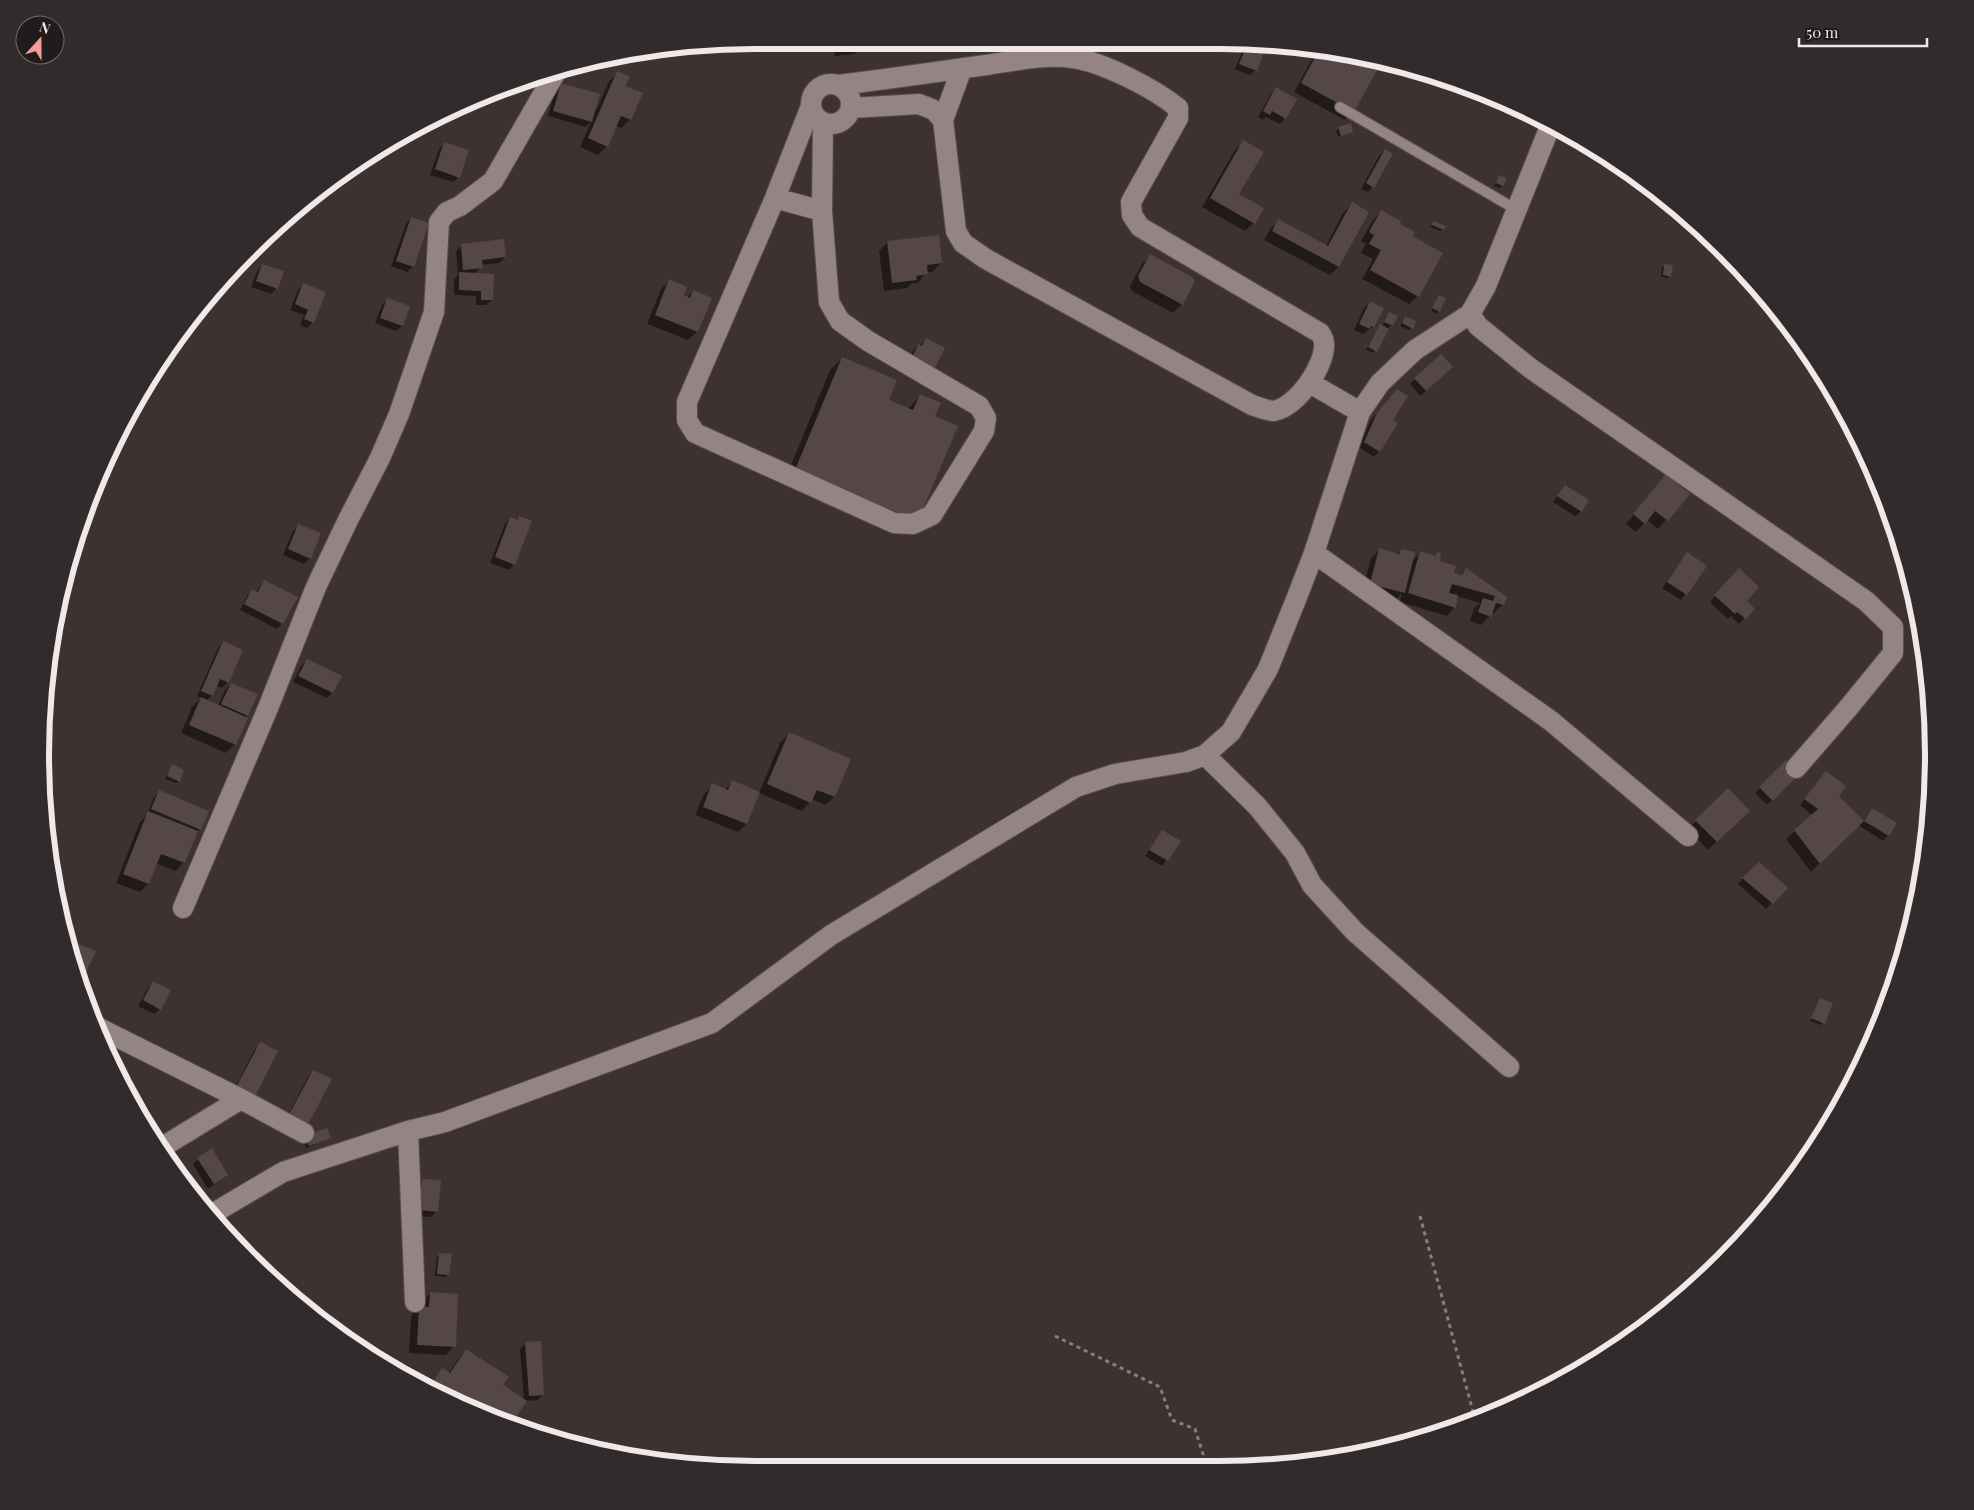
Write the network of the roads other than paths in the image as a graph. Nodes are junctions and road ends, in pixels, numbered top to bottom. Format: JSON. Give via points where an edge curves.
{"nodes":[{"id":1,"x":962,"y":68,"type":"junction"},
{"id":2,"x":552,"y":79,"type":"edge"},
{"id":3,"x":838,"y":85,"type":"junction"},
{"id":4,"x":811,"y":106,"type":"junction"},
{"id":5,"x":1340,"y":107,"type":"dead end"},
{"id":6,"x":851,"y":108,"type":"junction"},
{"id":7,"x":943,"y":120,"type":"junction"},
{"id":8,"x":823,"y":123,"type":"junction"},
{"id":9,"x":1548,"y":131,"type":"edge"},
{"id":10,"x":775,"y":198,"type":"junction"},
{"id":11,"x":1517,"y":210,"type":"junction"},
{"id":12,"x":822,"y":211,"type":"junction"},
{"id":13,"x":1470,"y":314,"type":"junction"},
{"id":14,"x":1310,"y":384,"type":"junction"},
{"id":15,"x":1360,"y":412,"type":"junction"},
{"id":16,"x":1314,"y":554,"type":"junction"},
{"id":17,"x":1205,"y":755,"type":"junction"},
{"id":18,"x":1796,"y":768,"type":"dead end"},
{"id":19,"x":1688,"y":836,"type":"dead end"},
{"id":20,"x":183,"y":908,"type":"dead end"},
{"id":21,"x":115,"y":1043,"type":"edge"},
{"id":22,"x":1510,"y":1066,"type":"dead end"},
{"id":23,"x":241,"y":1099,"type":"junction"},
{"id":24,"x":408,"y":1131,"type":"junction"},
{"id":25,"x":304,"y":1133,"type":"dead end"},
{"id":26,"x":166,"y":1144,"type":"edge"},
{"id":27,"x":216,"y":1211,"type":"edge"},
{"id":28,"x":416,"y":1302,"type":"dead end"}],
"edges":[{"from":1,"to":3,"type":"street"},
{"from":1,"to":7,"type":"street"},
{"from":1,"to":14,"type":"street","via":[[1043,58],[1074,58],[1107,68],[1165,97],[1178,108],[1178,118],[1131,202],[1132,215],[1140,227],[1320,333],[1324,352]]},
{"from":2,"to":20,"type":"street","via":[[493,181],[447,212],[439,222],[434,312],[398,414],[380,458],[316,587]]},
{"from":3,"to":4,"type":"street","via":[[818,88],[811,99]]},
{"from":3,"to":6,"type":"street","via":[[849,95]]},
{"from":4,"to":8,"type":"street"},
{"from":4,"to":10,"type":"street"},
{"from":5,"to":11,"type":"lane"},
{"from":6,"to":7,"type":"street","via":[[919,104],[934,110]]},
{"from":6,"to":8,"type":"street","via":[[848,115],[837,123]]},
{"from":7,"to":14,"type":"street","via":[[956,231],[963,243],[986,259],[1252,405],[1273,411],[1290,404]]},
{"from":8,"to":12,"type":"street"},
{"from":9,"to":11,"type":"street"},
{"from":10,"to":12,"type":"street"},
{"from":10,"to":12,"type":"street","via":[[687,402],[687,420],[695,433],[894,522],[913,524],[932,515],[984,431],[986,418],[979,406],[840,321],[829,302]]},
{"from":11,"to":13,"type":"street","via":[[1486,286]]},
{"from":13,"to":15,"type":"street","via":[[1415,350],[1380,383]]},
{"from":13,"to":18,"type":"street","via":[[1478,326],[1530,368],[1866,601],[1894,627],[1893,653]]},
{"from":14,"to":15,"type":"street"},
{"from":15,"to":16,"type":"street"},
{"from":16,"to":17,"type":"street","via":[[1268,669],[1231,732]]},
{"from":16,"to":19,"type":"street","via":[[1551,722]]},
{"from":17,"to":22,"type":"street","via":[[1257,806],[1295,853],[1312,885],[1355,932]]},
{"from":17,"to":24,"type":"street","via":[[1186,762],[1115,774],[1076,787],[830,935],[712,1024],[445,1122]]},
{"from":21,"to":23,"type":"street"},
{"from":23,"to":25,"type":"street"},
{"from":23,"to":26,"type":"street"},
{"from":24,"to":27,"type":"street","via":[[283,1172]]},
{"from":24,"to":28,"type":"street"}]}
